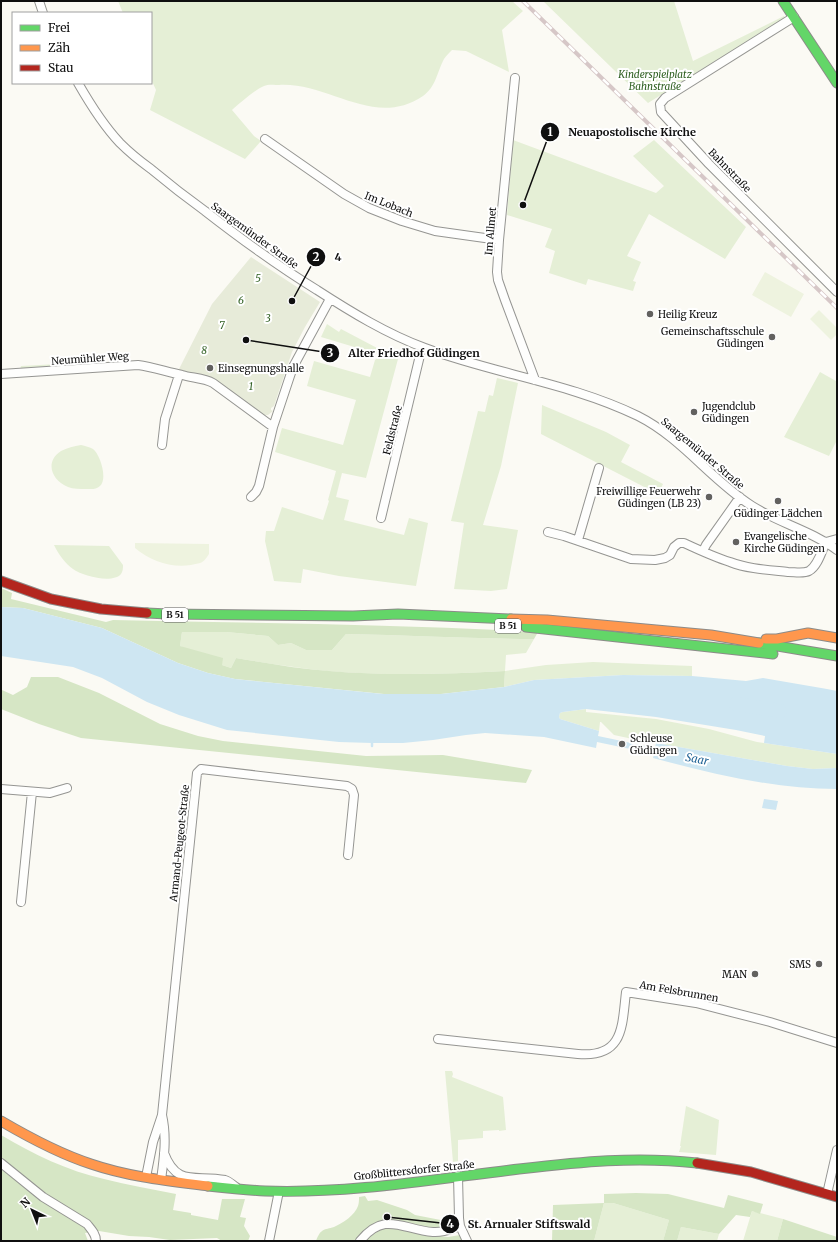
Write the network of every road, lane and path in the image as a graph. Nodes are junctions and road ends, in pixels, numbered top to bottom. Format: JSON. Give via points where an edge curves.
{"nodes":[{"id":1,"x":39,"y":1,"type":"edge"},
{"id":2,"x":783,"y":1,"type":"edge"},
{"id":3,"x":43,"y":12,"type":"edge"},
{"id":4,"x":794,"y":17,"type":"junction"},
{"id":5,"x":515,"y":78,"type":"dead end"},
{"id":6,"x":837,"y":83,"type":"edge"},
{"id":7,"x":79,"y":84,"type":"edge"},
{"id":8,"x":265,"y":139,"type":"dead end"},
{"id":9,"x":499,"y":240,"type":"junction"},
{"id":10,"x":837,"y":292,"type":"edge"},
{"id":11,"x":330,"y":299,"type":"junction"},
{"id":12,"x":422,"y":347,"type":"junction"},
{"id":13,"x":1,"y":374,"type":"edge"},
{"id":14,"x":179,"y":375,"type":"junction"},
{"id":15,"x":535,"y":380,"type":"junction"},
{"id":16,"x":273,"y":427,"type":"junction"},
{"id":17,"x":162,"y":445,"type":"dead end"},
{"id":18,"x":599,"y":468,"type":"dead end"},
{"id":19,"x":251,"y":497,"type":"dead end"},
{"id":20,"x":740,"y":497,"type":"junction"},
{"id":21,"x":381,"y":518,"type":"dead end"},
{"id":22,"x":548,"y":532,"type":"dead end"},
{"id":23,"x":837,"y":539,"type":"edge"},
{"id":24,"x":578,"y":540,"type":"junction"},
{"id":25,"x":826,"y":542,"type":"junction"},
{"id":26,"x":837,"y":550,"type":"edge"},
{"id":27,"x":704,"y":551,"type":"junction"},
{"id":28,"x":1,"y":581,"type":"edge"},
{"id":29,"x":353,"y":616,"type":"junction"},
{"id":30,"x":837,"y":638,"type":"edge"},
{"id":31,"x":740,"y":639,"type":"junction"},
{"id":32,"x":837,"y":642,"type":"edge"},
{"id":33,"x":791,"y":648,"type":"junction"},
{"id":34,"x":759,"y":652,"type":"junction"},
{"id":35,"x":837,"y":656,"type":"edge"},
{"id":36,"x":837,"y":662,"type":"edge"},
{"id":37,"x":67,"y":788,"type":"dead end"},
{"id":38,"x":1,"y":789,"type":"edge"},
{"id":39,"x":32,"y":792,"type":"junction"},
{"id":40,"x":348,"y":855,"type":"dead end"},
{"id":41,"x":21,"y":902,"type":"dead end"},
{"id":42,"x":438,"y":1039,"type":"dead end"},
{"id":43,"x":837,"y":1043,"type":"edge"},
{"id":44,"x":162,"y":1115,"type":"junction"},
{"id":45,"x":1,"y":1121,"type":"edge"},
{"id":46,"x":837,"y":1150,"type":"edge"},
{"id":47,"x":164,"y":1153,"type":"junction"},
{"id":48,"x":1,"y":1163,"type":"edge"},
{"id":49,"x":458,"y":1176,"type":"junction"},
{"id":50,"x":146,"y":1177,"type":"junction"},
{"id":51,"x":161,"y":1180,"type":"junction"},
{"id":52,"x":240,"y":1189,"type":"junction"},
{"id":53,"x":279,"y":1191,"type":"junction"},
{"id":54,"x":827,"y":1194,"type":"junction"},
{"id":55,"x":837,"y":1197,"type":"edge"},
{"id":56,"x":460,"y":1226,"type":"junction"},
{"id":57,"x":96,"y":1241,"type":"edge"},
{"id":58,"x":269,"y":1241,"type":"edge"},
{"id":59,"x":360,"y":1241,"type":"edge"},
{"id":60,"x":467,"y":1241,"type":"edge"}],
"edges":[{"from":1,"to":3,"type":"street"},
{"from":2,"to":4,"type":"main road"},
{"from":4,"to":6,"type":"main road"},
{"from":4,"to":10,"type":"street","name":"Bahnstraße","via":[[665,98],[660,104],[661,112],[709,164]]},
{"from":5,"to":9,"type":"street","name":"Im Allmet"},
{"from":7,"to":11,"type":"street","name":"Saargemünder Straße","via":[[111,132],[141,162],[254,248]]},
{"from":8,"to":9,"type":"street","name":"Im Lobach","via":[[344,194],[369,208],[424,228]]},
{"from":9,"to":15,"type":"street","name":"Im Allmet","via":[[498,280]]},
{"from":11,"to":12,"type":"street","name":"Saargemünder Straße","via":[[396,336]]},
{"from":11,"to":16,"type":"street","via":[[293,367]]},
{"from":12,"to":15,"type":"street","name":"Saargemünder Straße","via":[[473,364]]},
{"from":12,"to":21,"type":"street","name":"Feldstraße"},
{"from":13,"to":14,"type":"street","name":"Neumühler Weg","via":[[138,365]]},
{"from":14,"to":16,"type":"street","name":"Neumühler Weg","via":[[208,380]]},
{"from":14,"to":17,"type":"street","via":[[165,419]]},
{"from":15,"to":20,"type":"street","name":"Saargemünder Straße","via":[[588,396],[646,420],[670,436]]},
{"from":16,"to":19,"type":"street","via":[[259,486]]},
{"from":18,"to":24,"type":"street"},
{"from":20,"to":25,"type":"street","name":"Saargemünder Straße","via":[[766,514]]},
{"from":20,"to":27,"type":"street"},
{"from":22,"to":24,"type":"street"},
{"from":23,"to":25,"type":"street"},
{"from":24,"to":27,"type":"street","via":[[631,559],[665,558],[679,543]]},
{"from":25,"to":26,"type":"street","name":"Saargemünder Straße"},
{"from":25,"to":27,"type":"street","via":[[815,566],[805,572],[742,566]]},
{"from":28,"to":29,"type":"main road","number":"B 51","via":[[51,599],[101,609],[168,614]]},
{"from":29,"to":31,"type":"main road","number":"B 51","via":[[398,614],[547,620]]},
{"from":29,"to":34,"type":"main road","number":"B 51","via":[[364,619],[541,628]]},
{"from":30,"to":31,"type":"main road","via":[[808,633],[778,639]]},
{"from":31,"to":33,"type":"main road","number":"B 51"},
{"from":32,"to":33,"type":"main road","via":[[816,640]]},
{"from":33,"to":34,"type":"main road","via":[[785,651]]},
{"from":33,"to":35,"type":"main road","number":"B 51"},
{"from":34,"to":36,"type":"main road","number":"B 51"},
{"from":37,"to":39,"type":"street","via":[[50,793]]},
{"from":38,"to":39,"type":"street"},
{"from":39,"to":41,"type":"street"},
{"from":40,"to":44,"type":"street","name":"Armand-Peugeot-Straße","via":[[354,794],[347,786],[201,769],[196,773]]},
{"from":42,"to":43,"type":"street","name":"Am Felsbrunnen","via":[[595,1054],[608,1048],[618,1038],[626,992],[696,1003]]},
{"from":44,"to":47,"type":"street","name":"Armand-Peugeot-Straße"},
{"from":44,"to":50,"type":"street","name":"Armand-Peugeot-Straße"},
{"from":45,"to":50,"type":"main road","name":"Großblittersdorfer Straße","via":[[67,1155],[100,1167]]},
{"from":46,"to":54,"type":"street"},
{"from":47,"to":51,"type":"street","name":"Armand-Peugeot-Straße"},
{"from":47,"to":52,"type":"street","via":[[172,1168],[184,1177],[226,1181]]},
{"from":48,"to":57,"type":"street","via":[[43,1197],[86,1224],[92,1230]]},
{"from":49,"to":53,"type":"main road","name":"Großblittersdorfer Straße","via":[[373,1186]]},
{"from":49,"to":54,"type":"main road","name":"Großblittersdorfer Straße","via":[[593,1161],[669,1160],[749,1171]]},
{"from":49,"to":56,"type":"street"},
{"from":50,"to":51,"type":"main road","name":"Großblittersdorfer Straße"},
{"from":51,"to":52,"type":"main road","name":"Großblittersdorfer Straße"},
{"from":52,"to":53,"type":"main road","name":"Großblittersdorfer Straße"},
{"from":53,"to":58,"type":"street"},
{"from":54,"to":55,"type":"main road","name":"Großblittersdorfer Straße"},
{"from":56,"to":59,"type":"street","via":[[433,1232],[399,1224],[383,1224]]},
{"from":56,"to":60,"type":"street"}]}
